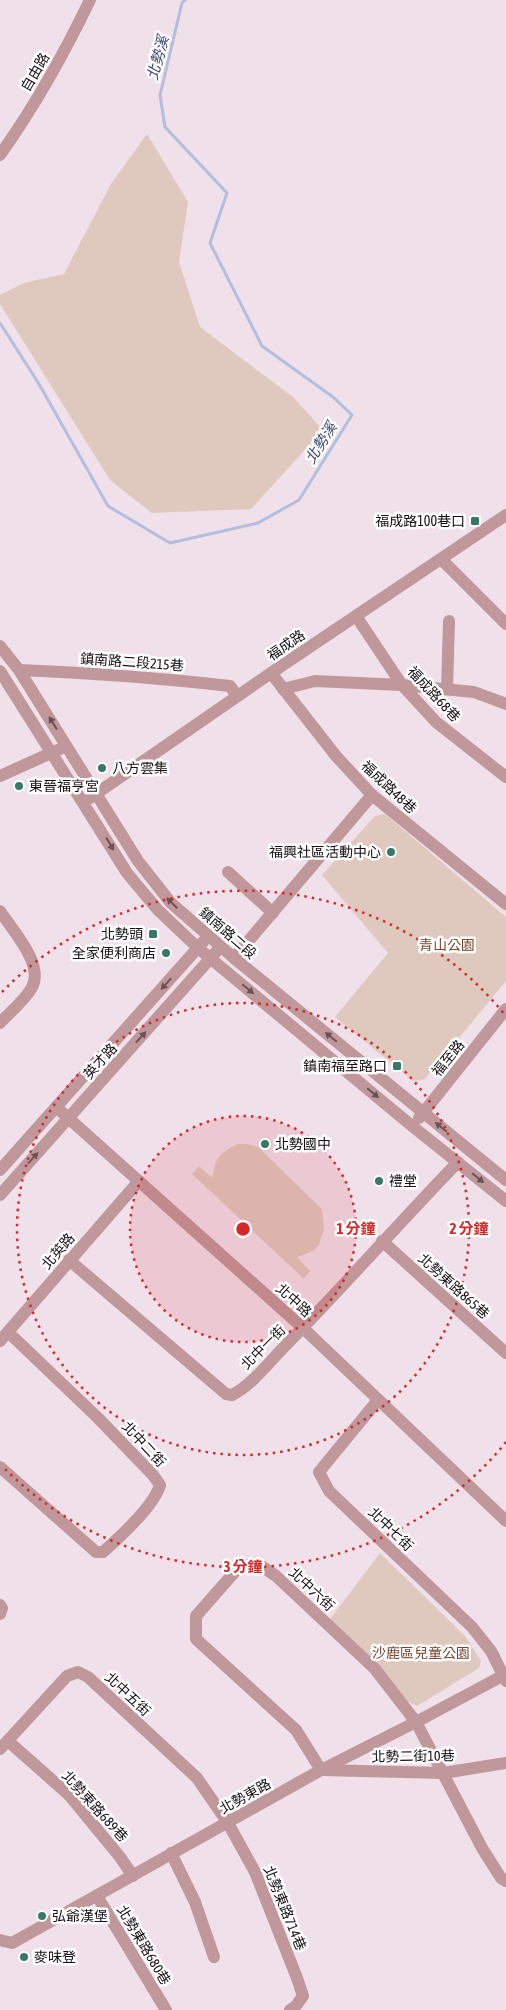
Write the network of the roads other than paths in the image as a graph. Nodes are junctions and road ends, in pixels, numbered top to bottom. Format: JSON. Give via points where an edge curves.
{"nodes":[{"id":1,"x":90,"y":0,"type":"edge"},
{"id":2,"x":0,"y":155,"type":"edge"},
{"id":3,"x":506,"y":515,"type":"edge"},
{"id":4,"x":442,"y":560,"type":"junction"},
{"id":5,"x":356,"y":616,"type":"junction"},
{"id":6,"x":449,"y":621,"type":"dead end"},
{"id":7,"x":506,"y":624,"type":"edge"},
{"id":8,"x":0,"y":646,"type":"edge"},
{"id":9,"x":19,"y":670,"type":"junction"},
{"id":10,"x":0,"y":671,"type":"edge"},
{"id":11,"x":271,"y":673,"type":"junction"},
{"id":12,"x":402,"y":685,"type":"junction"},
{"id":13,"x":283,"y":689,"type":"junction"},
{"id":14,"x":447,"y":689,"type":"junction"},
{"id":15,"x":238,"y":696,"type":"junction"},
{"id":16,"x":506,"y":704,"type":"edge"},
{"id":17,"x":67,"y":745,"type":"junction"},
{"id":18,"x":53,"y":752,"type":"junction"},
{"id":19,"x":0,"y":776,"type":"edge"},
{"id":20,"x":506,"y":777,"type":"edge"},
{"id":21,"x":97,"y":794,"type":"junction"},
{"id":22,"x":372,"y":795,"type":"junction"},
{"id":23,"x":84,"y":802,"type":"junction"},
{"id":24,"x":228,"y":872,"type":"dead end"},
{"id":25,"x":506,"y":904,"type":"edge"},
{"id":26,"x":0,"y":911,"type":"edge"},
{"id":27,"x":273,"y":913,"type":"junction"},
{"id":28,"x":209,"y":936,"type":"junction"},
{"id":29,"x":221,"y":946,"type":"junction"},
{"id":30,"x":198,"y":948,"type":"junction"},
{"id":31,"x":211,"y":958,"type":"junction"},
{"id":32,"x":234,"y":958,"type":"junction"},
{"id":33,"x":504,"y":1017,"type":"edge"},
{"id":34,"x":0,"y":1023,"type":"edge"},
{"id":35,"x":56,"y":1107,"type":"junction"},
{"id":36,"x":423,"y":1113,"type":"junction"},
{"id":37,"x":69,"y":1118,"type":"junction"},
{"id":38,"x":412,"y":1126,"type":"junction"},
{"id":39,"x":458,"y":1162,"type":"junction"},
{"id":40,"x":0,"y":1170,"type":"edge"},
{"id":41,"x":506,"y":1180,"type":"edge"},
{"id":42,"x":139,"y":1181,"type":"junction"},
{"id":43,"x":0,"y":1195,"type":"edge"},
{"id":44,"x":506,"y":1201,"type":"edge"},
{"id":45,"x":382,"y":1241,"type":"junction"},
{"id":46,"x":69,"y":1260,"type":"junction"},
{"id":47,"x":303,"y":1328,"type":"junction"},
{"id":48,"x":4,"y":1337,"type":"edge"},
{"id":49,"x":506,"y":1353,"type":"edge"},
{"id":50,"x":378,"y":1400,"type":"junction"},
{"id":51,"x":0,"y":1467,"type":"edge"},
{"id":52,"x":506,"y":1521,"type":"edge"},
{"id":53,"x":0,"y":1605,"type":"edge"},
{"id":54,"x":0,"y":1614,"type":"edge"},
{"id":55,"x":505,"y":1677,"type":"edge"},
{"id":56,"x":416,"y":1722,"type":"junction"},
{"id":57,"x":4,"y":1745,"type":"edge"},
{"id":58,"x":506,"y":1763,"type":"edge"},
{"id":59,"x":321,"y":1770,"type":"junction"},
{"id":60,"x":443,"y":1773,"type":"junction"},
{"id":61,"x":228,"y":1823,"type":"junction"},
{"id":62,"x":170,"y":1853,"type":"junction"},
{"id":63,"x":133,"y":1876,"type":"junction"},
{"id":64,"x":506,"y":1881,"type":"edge"},
{"id":65,"x":97,"y":1896,"type":"junction"},
{"id":66,"x":0,"y":1940,"type":"edge"},
{"id":67,"x":214,"y":1956,"type":"dead end"},
{"id":68,"x":292,"y":2008,"type":"edge"},
{"id":69,"x":166,"y":2010,"type":"edge"}],
"edges":[{"from":1,"to":2,"type":"street","name":"自由路","via":[[30,112]]},
{"from":3,"to":4,"type":"street","name":"福成路"},
{"from":4,"to":5,"type":"street","name":"福成路"},
{"from":4,"to":7,"type":"street"},
{"from":5,"to":11,"type":"street","name":"福成路"},
{"from":5,"to":12,"type":"street","name":"福成路68巷"},
{"from":6,"to":14,"type":"street"},
{"from":8,"to":9,"type":"street","name":"鎮南路二段"},
{"from":9,"to":15,"type":"street","name":"鎮南路二段215巷","via":[[97,673],[230,686]]},
{"from":17,"to":9,"type":"street","name":"鎮南路二段","one_way":true},
{"from":10,"to":18,"type":"street"},
{"from":11,"to":13,"type":"street","name":"福成路48巷"},
{"from":11,"to":15,"type":"street","name":"福成路"},
{"from":12,"to":13,"type":"street","via":[[315,681]]},
{"from":12,"to":14,"type":"street"},
{"from":12,"to":20,"type":"street","name":"福成路68巷","via":[[436,722]]},
{"from":13,"to":22,"type":"street","name":"福成路48巷"},
{"from":14,"to":16,"type":"street","via":[[474,692]]},
{"from":15,"to":21,"type":"street","name":"福成路"},
{"from":17,"to":18,"type":"street"},
{"from":17,"to":21,"type":"street","name":"鎮南路二段"},
{"from":18,"to":19,"type":"street"},
{"from":18,"to":23,"type":"street"},
{"from":21,"to":23,"type":"street","name":"福成路"},
{"from":28,"to":21,"type":"street","name":"鎮南路二段","one_way":true,"via":[[161,891],[138,861]]},
{"from":22,"to":25,"type":"street","name":"福成路48巷"},
{"from":22,"to":27,"type":"street"},
{"from":23,"to":30,"type":"street","one_way":true,"via":[[141,892]]},
{"from":24,"to":27,"type":"street"},
{"from":26,"to":34,"type":"street","via":[[36,971],[31,990]]},
{"from":27,"to":32,"type":"street"},
{"from":28,"to":29,"type":"street","name":"鎮南路二段"},
{"from":28,"to":30,"type":"street","name":"英才路"},
{"from":29,"to":31,"type":"street","name":"英才路"},
{"from":29,"to":32,"type":"street","name":"鎮南路二段"},
{"from":30,"to":31,"type":"street"},
{"from":30,"to":35,"type":"street","name":"英才路","one_way":true},
{"from":37,"to":31,"type":"street","name":"英才路","one_way":true},
{"from":31,"to":38,"type":"street","one_way":true},
{"from":36,"to":32,"type":"street","name":"鎮南路二段","one_way":true},
{"from":33,"to":36,"type":"street","name":"福至路"},
{"from":35,"to":37,"type":"street","name":"北中路"},
{"from":35,"to":40,"type":"street","name":"英才路"},
{"from":36,"to":38,"type":"street","name":"福至路"},
{"from":41,"to":36,"type":"street","name":"鎮南路二段","one_way":true},
{"from":37,"to":42,"type":"street","name":"北中路"},
{"from":43,"to":37,"type":"street","name":"英才路","one_way":true},
{"from":38,"to":39,"type":"street"},
{"from":39,"to":44,"type":"street","one_way":true},
{"from":39,"to":45,"type":"street","name":"北中一街"},
{"from":42,"to":46,"type":"street","name":"北英路"},
{"from":42,"to":47,"type":"street","name":"北中路"},
{"from":45,"to":47,"type":"street","name":"北中一街"},
{"from":45,"to":49,"type":"street","name":"北勢東路865巷"},
{"from":46,"to":47,"type":"street","name":"北中一街","via":[[226,1394],[232,1395],[244,1387]]},
{"from":46,"to":48,"type":"street","name":"北英路"},
{"from":47,"to":50,"type":"street","name":"北中路"},
{"from":48,"to":51,"type":"street","name":"北中二街","via":[[98,1418],[160,1485],[157,1495],[120,1538],[103,1552],[96,1552]]},
{"from":50,"to":52,"type":"street","name":"北中路"},
{"from":50,"to":55,"type":"street","name":"北中七街","via":[[320,1472],[323,1479],[329,1491],[472,1627],[491,1651]]},
{"from":53,"to":54,"type":"street"},
{"from":55,"to":56,"type":"street","name":"北勢東路"},
{"from":56,"to":59,"type":"street","name":"北勢東路"},
{"from":56,"to":59,"type":"street","name":"北中六街","via":[[375,1669],[276,1576],[257,1563],[239,1568],[196,1616],[196,1640],[296,1730]]},
{"from":56,"to":60,"type":"street","name":"北中六街"},
{"from":57,"to":61,"type":"street","name":"北中五街","via":[[67,1676],[78,1672],[88,1677],[197,1778]]},
{"from":57,"to":63,"type":"street","name":"北勢東路689巷","via":[[69,1795]]},
{"from":58,"to":60,"type":"street","name":"北勢二街10巷"},
{"from":59,"to":60,"type":"street","name":"北勢二街10巷"},
{"from":59,"to":61,"type":"street","name":"北勢東路"},
{"from":60,"to":64,"type":"street","name":"北中六街","via":[[482,1848]]},
{"from":61,"to":62,"type":"street","name":"北勢東路"},
{"from":61,"to":68,"type":"street","name":"北勢東路714巷","via":[[255,1872],[297,1978],[303,1996]]},
{"from":62,"to":63,"type":"street","name":"北勢東路"},
{"from":62,"to":67,"type":"street","via":[[195,1902]]},
{"from":63,"to":65,"type":"street","name":"北勢東路"},
{"from":65,"to":66,"type":"street","name":"北勢東路","via":[[12,1943]]},
{"from":65,"to":69,"type":"street","name":"北勢東路680巷"}]}
